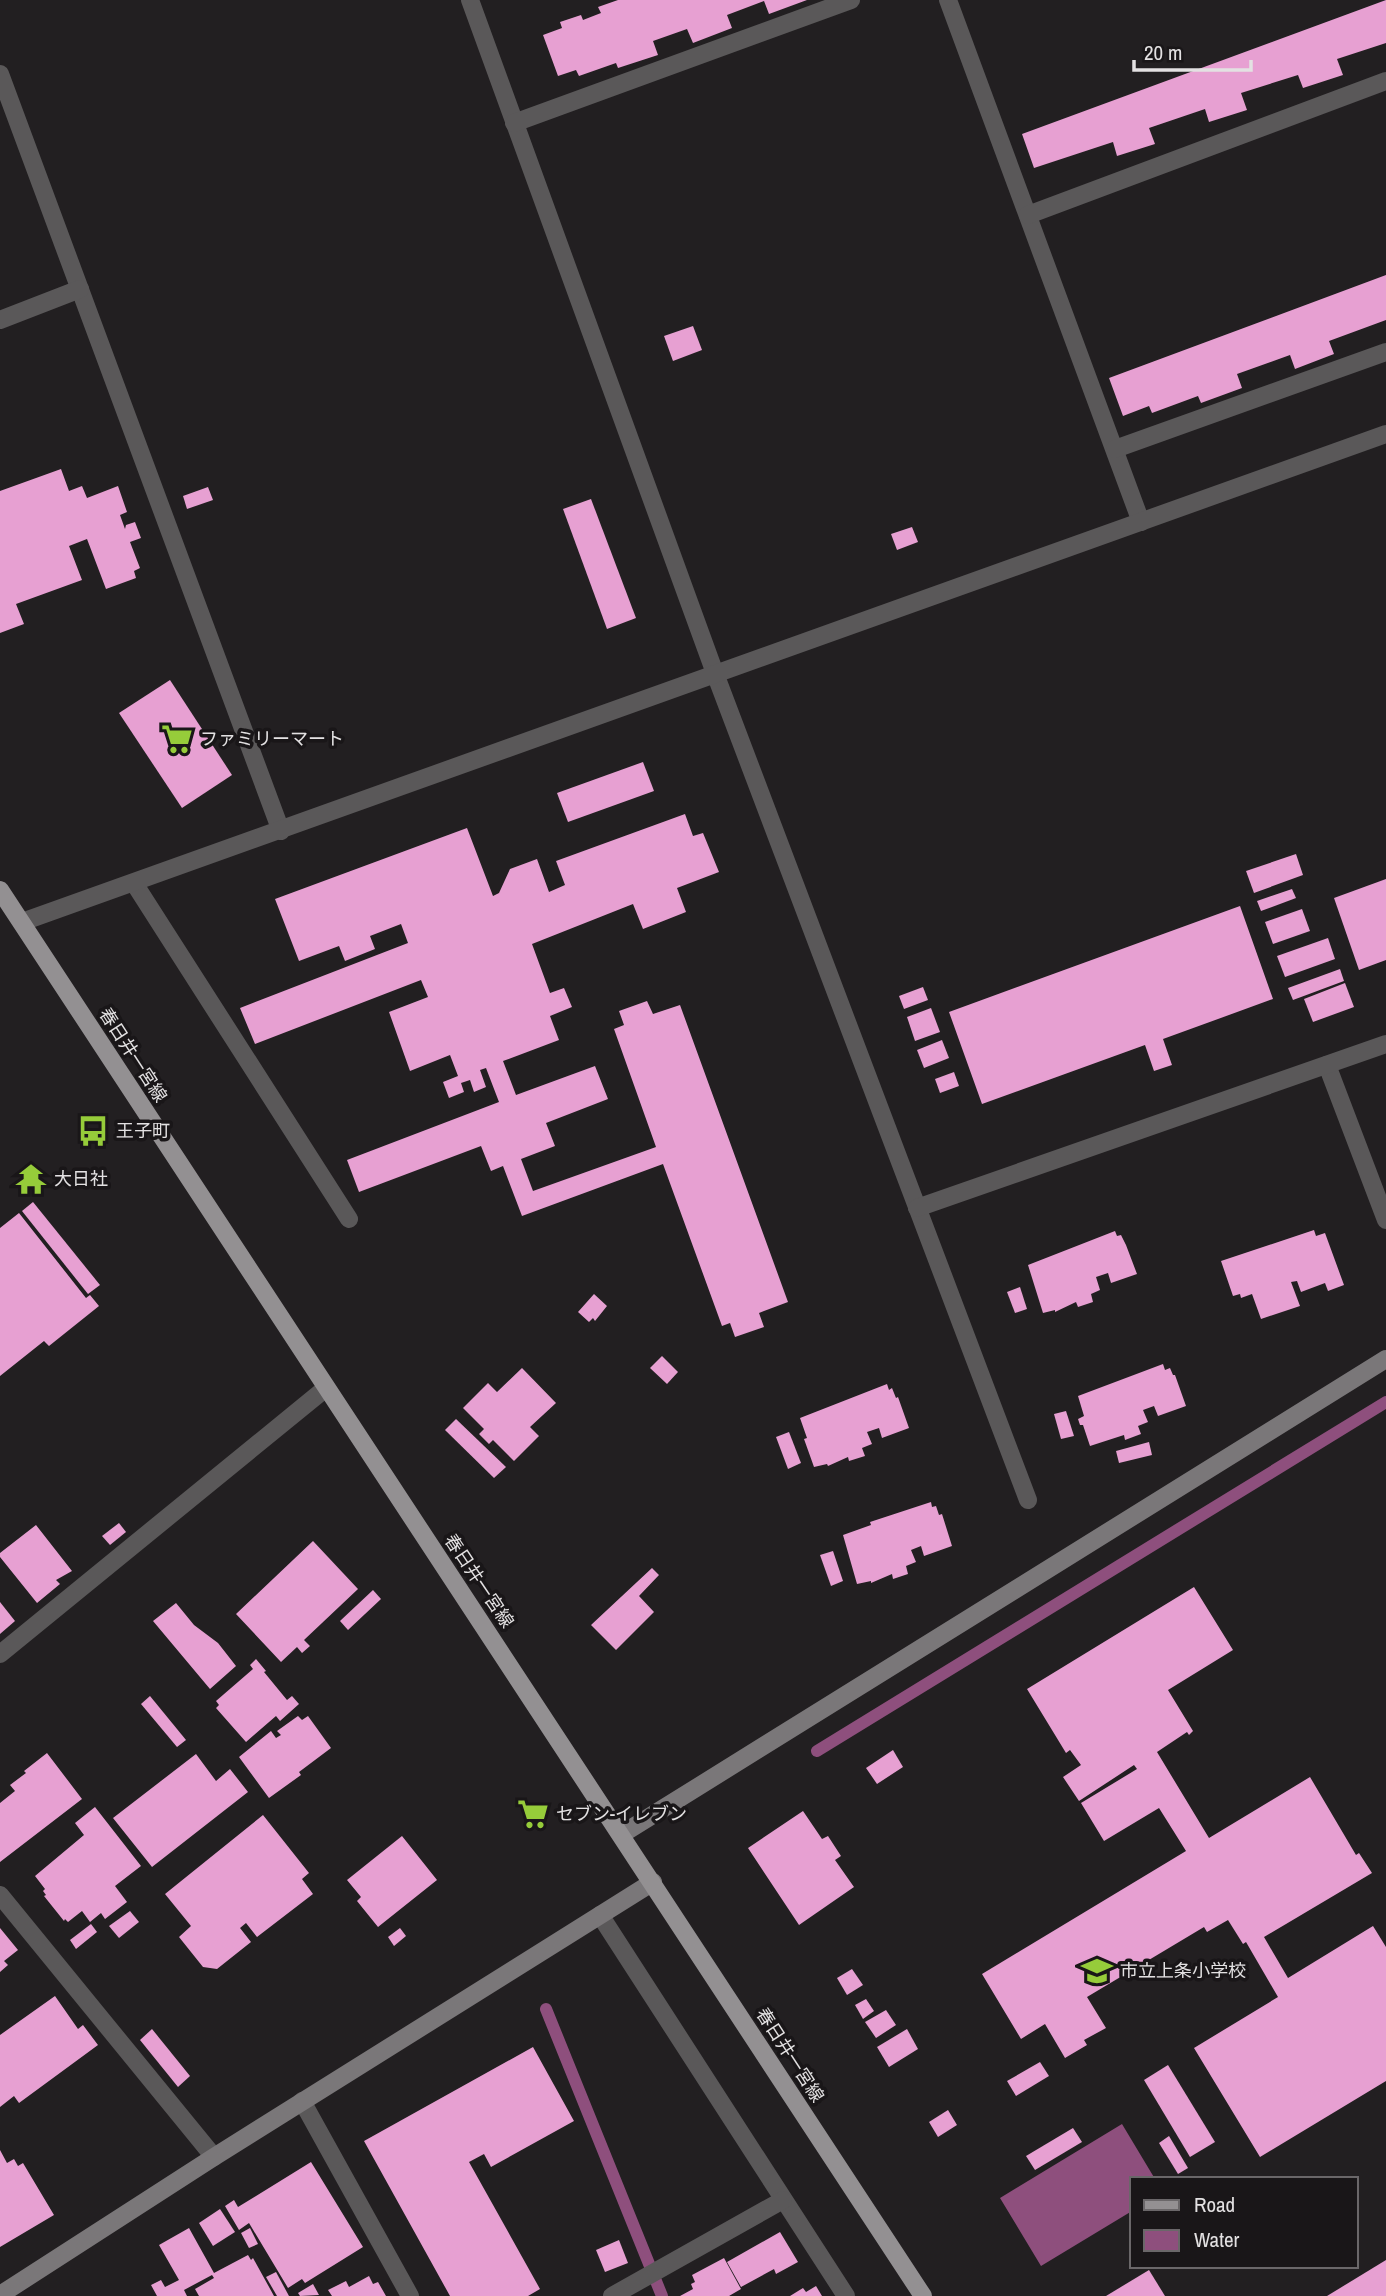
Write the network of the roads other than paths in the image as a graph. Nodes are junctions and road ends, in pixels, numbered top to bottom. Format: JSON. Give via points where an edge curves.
{"nodes":[{"id":1,"x":470,"y":0,"type":"edge"},
{"id":2,"x":851,"y":0,"type":"edge"},
{"id":3,"x":948,"y":0,"type":"edge"},
{"id":4,"x":0,"y":74,"type":"edge"},
{"id":5,"x":1386,"y":81,"type":"edge"},
{"id":6,"x":514,"y":123,"type":"junction"},
{"id":7,"x":1028,"y":215,"type":"junction"},
{"id":8,"x":80,"y":289,"type":"junction"},
{"id":9,"x":0,"y":320,"type":"edge"},
{"id":10,"x":1386,"y":352,"type":"edge"},
{"id":11,"x":1386,"y":434,"type":"edge"},
{"id":12,"x":1115,"y":449,"type":"junction"},
{"id":13,"x":1141,"y":522,"type":"junction"},
{"id":14,"x":716,"y":676,"type":"junction"},
{"id":15,"x":281,"y":831,"type":"junction"},
{"id":16,"x":134,"y":883,"type":"junction"},
{"id":17,"x":0,"y":890,"type":"edge"},
{"id":18,"x":22,"y":922,"type":"junction"},
{"id":19,"x":1386,"y":1044,"type":"edge"},
{"id":20,"x":1327,"y":1065,"type":"junction"},
{"id":21,"x":918,"y":1208,"type":"junction"},
{"id":22,"x":349,"y":1219,"type":"dead end"},
{"id":23,"x":1386,"y":1220,"type":"edge"},
{"id":24,"x":1386,"y":1359,"type":"edge"},
{"id":25,"x":326,"y":1388,"type":"junction"},
{"id":26,"x":1028,"y":1500,"type":"dead end"},
{"id":27,"x":0,"y":1654,"type":"edge"},
{"id":28,"x":622,"y":1834,"type":"junction"},
{"id":29,"x":653,"y":1882,"type":"junction"},
{"id":30,"x":0,"y":1895,"type":"edge"},
{"id":31,"x":600,"y":1915,"type":"junction"},
{"id":32,"x":302,"y":2101,"type":"junction"},
{"id":33,"x":214,"y":2157,"type":"junction"},
{"id":34,"x":783,"y":2200,"type":"junction"},
{"id":35,"x":0,"y":2295,"type":"edge"},
{"id":36,"x":410,"y":2296,"type":"edge"},
{"id":37,"x":612,"y":2296,"type":"edge"},
{"id":38,"x":846,"y":2296,"type":"edge"},
{"id":39,"x":923,"y":2296,"type":"edge"}],
"edges":[{"from":1,"to":6,"type":"street"},
{"from":2,"to":6,"type":"street"},
{"from":3,"to":7,"type":"street"},
{"from":4,"to":8,"type":"street"},
{"from":5,"to":7,"type":"street"},
{"from":6,"to":14,"type":"street"},
{"from":7,"to":12,"type":"street"},
{"from":8,"to":9,"type":"street"},
{"from":8,"to":15,"type":"street"},
{"from":10,"to":12,"type":"street"},
{"from":11,"to":13,"type":"street"},
{"from":12,"to":13,"type":"street"},
{"from":13,"to":14,"type":"street"},
{"from":14,"to":15,"type":"street"},
{"from":14,"to":21,"type":"street"},
{"from":15,"to":16,"type":"street"},
{"from":16,"to":18,"type":"street"},
{"from":16,"to":22,"type":"street"},
{"from":17,"to":18,"type":"main road","name":"春日井一宮線"},
{"from":18,"to":25,"type":"main road","name":"春日井一宮線"},
{"from":19,"to":20,"type":"street"},
{"from":20,"to":21,"type":"street"},
{"from":20,"to":23,"type":"street"},
{"from":21,"to":26,"type":"street"},
{"from":24,"to":28,"type":"street"},
{"from":25,"to":27,"type":"street"},
{"from":25,"to":28,"type":"main road","name":"春日井一宮線"},
{"from":28,"to":29,"type":"main road","name":"春日井一宮線"},
{"from":29,"to":31,"type":"street"},
{"from":29,"to":39,"type":"main road","name":"春日井一宮線"},
{"from":30,"to":33,"type":"street"},
{"from":31,"to":32,"type":"street"},
{"from":31,"to":34,"type":"street"},
{"from":32,"to":33,"type":"street"},
{"from":32,"to":36,"type":"street"},
{"from":33,"to":35,"type":"street"},
{"from":34,"to":37,"type":"street"},
{"from":34,"to":38,"type":"street"}]}
